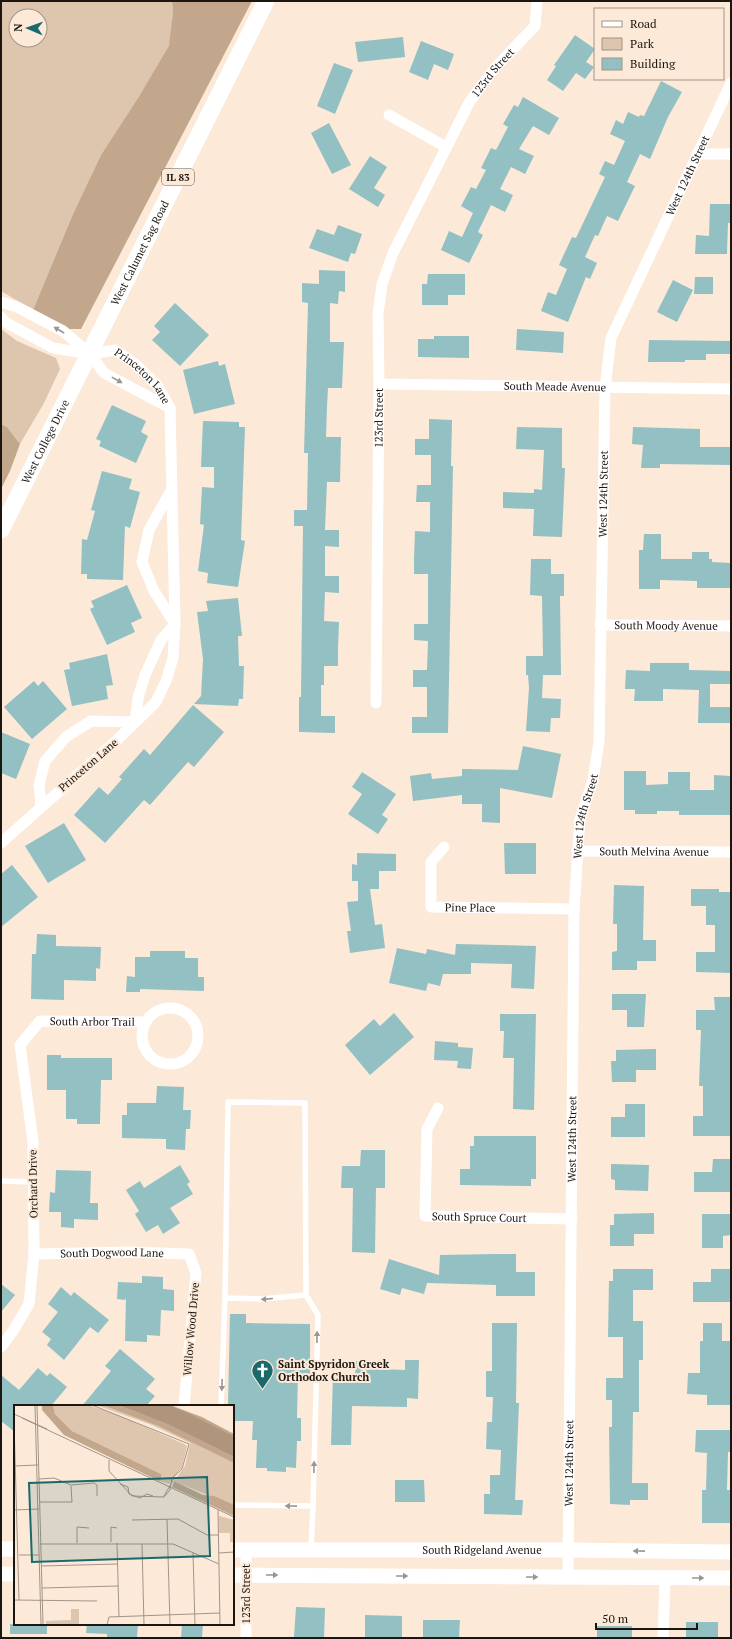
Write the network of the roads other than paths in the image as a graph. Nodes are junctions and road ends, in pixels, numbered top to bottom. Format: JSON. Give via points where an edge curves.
{"nodes":[{"id":1,"x":266,"y":1,"type":"edge"},
{"id":2,"x":537,"y":1,"type":"edge"},
{"id":3,"x":731,"y":83,"type":"edge"},
{"id":4,"x":389,"y":115,"type":"dead end"},
{"id":5,"x":446,"y":147,"type":"junction"},
{"id":6,"x":697,"y":154,"type":"junction"},
{"id":7,"x":731,"y":154,"type":"edge"},
{"id":8,"x":1,"y":302,"type":"edge"},
{"id":9,"x":1,"y":317,"type":"edge"},
{"id":10,"x":90,"y":354,"type":"junction"},
{"id":11,"x":379,"y":384,"type":"junction"},
{"id":12,"x":605,"y":388,"type":"junction"},
{"id":13,"x":731,"y":389,"type":"edge"},
{"id":14,"x":170,"y":408,"type":"junction"},
{"id":15,"x":172,"y":489,"type":"junction"},
{"id":16,"x":1,"y":530,"type":"edge"},
{"id":17,"x":175,"y":624,"type":"junction"},
{"id":18,"x":600,"y":625,"type":"junction"},
{"id":19,"x":731,"y":626,"type":"edge"},
{"id":20,"x":376,"y":703,"type":"dead end"},
{"id":21,"x":135,"y":722,"type":"junction"},
{"id":22,"x":40,"y":806,"type":"junction"},
{"id":23,"x":1,"y":842,"type":"edge"},
{"id":24,"x":444,"y":847,"type":"dead end"},
{"id":25,"x":577,"y":851,"type":"junction"},
{"id":26,"x":731,"y":852,"type":"edge"},
{"id":27,"x":574,"y":909,"type":"junction"},
{"id":28,"x":40,"y":1021,"type":"joint"},
{"id":29,"x":146,"y":1022,"type":"junction"},
{"id":30,"x":438,"y":1108,"type":"dead end"},
{"id":31,"x":1,"y":1181,"type":"edge"},
{"id":32,"x":33,"y":1182,"type":"junction"},
{"id":33,"x":572,"y":1219,"type":"junction"},
{"id":34,"x":34,"y":1254,"type":"junction"},
{"id":35,"x":190,"y":1254,"type":"joint"},
{"id":36,"x":306,"y":1295,"type":"junction"},
{"id":37,"x":225,"y":1298,"type":"junction"},
{"id":38,"x":1,"y":1347,"type":"edge"},
{"id":39,"x":184,"y":1405,"type":"edge"},
{"id":40,"x":221,"y":1405,"type":"edge"},
{"id":41,"x":234,"y":1505,"type":"edge"},
{"id":42,"x":313,"y":1506,"type":"junction"},
{"id":43,"x":1,"y":1549,"type":"edge"},
{"id":44,"x":14,"y":1549,"type":"edge"},
{"id":45,"x":240,"y":1550,"type":"edge"},
{"id":46,"x":568,"y":1550,"type":"junction"},
{"id":47,"x":311,"y":1551,"type":"junction"},
{"id":48,"x":731,"y":1552,"type":"edge"},
{"id":49,"x":1,"y":1574,"type":"edge"},
{"id":50,"x":14,"y":1574,"type":"edge"},
{"id":51,"x":240,"y":1575,"type":"edge"},
{"id":52,"x":568,"y":1577,"type":"junction"},
{"id":53,"x":665,"y":1578,"type":"junction"},
{"id":54,"x":731,"y":1578,"type":"edge"},
{"id":55,"x":246,"y":1638,"type":"edge"},
{"id":56,"x":663,"y":1638,"type":"edge"}],
"edges":[{"from":1,"to":10,"type":"main road","name":"West Calumet Sag Road","number":"IL 83"},
{"from":2,"to":5,"type":"street","name":"123rd Street","via":[[535,26],[494,69],[470,100]]},
{"from":3,"to":6,"type":"street","name":"West 124th Street"},
{"from":4,"to":5,"type":"street"},
{"from":5,"to":11,"type":"street","name":"123rd Street","via":[[393,253],[382,284],[378,314]]},
{"from":6,"to":7,"type":"street"},
{"from":6,"to":12,"type":"street","name":"West 124th Street","via":[[611,338]]},
{"from":10,"to":8,"type":"street","one_way":true,"via":[[63,331],[17,307]]},
{"from":9,"to":10,"type":"street","via":[[5,322],[53,348]]},
{"from":10,"to":14,"type":"street","name":"Princeton Lane","one_way":true,"via":[[104,373]]},
{"from":10,"to":14,"type":"street","name":"Princeton Lane","via":[[115,350],[135,364],[157,385]]},
{"from":10,"to":16,"type":"main road","name":"West College Drive","number":"IL 83"},
{"from":11,"to":12,"type":"street","name":"South Meade Avenue"},
{"from":11,"to":20,"type":"street","name":"123rd Street"},
{"from":12,"to":13,"type":"street","name":"South Meade Avenue"},
{"from":12,"to":18,"type":"street","name":"West 124th Street"},
{"from":14,"to":15,"type":"street","name":"Princeton Lane"},
{"from":15,"to":17,"type":"street","name":"Princeton Lane"},
{"from":15,"to":17,"type":"street","name":"Princeton Lane","via":[[150,530],[142,562],[154,590]]},
{"from":17,"to":21,"type":"street","via":[[161,640],[145,675],[138,698]]},
{"from":17,"to":21,"type":"street","name":"Princeton Lane","via":[[173,658],[166,681],[156,702]]},
{"from":18,"to":19,"type":"street","name":"South Moody Avenue"},
{"from":18,"to":25,"type":"street","name":"West 124th Street","via":[[599,742],[593,780],[580,819]]},
{"from":21,"to":22,"type":"street","name":"Princeton Lane"},
{"from":21,"to":22,"type":"street","name":"Princeton Lane","via":[[92,721],[66,737],[45,761],[40,785]]},
{"from":22,"to":23,"type":"street","name":"Princeton Lane"},
{"from":24,"to":27,"type":"street","name":"Pine Place","via":[[431,862],[431,907]]},
{"from":25,"to":26,"type":"street","name":"South Melvina Avenue"},
{"from":25,"to":27,"type":"street","name":"West 124th Street"},
{"from":27,"to":33,"type":"street","name":"West 124th Street"},
{"from":28,"to":29,"type":"street","name":"South Arbor Trail"},
{"from":28,"to":32,"type":"street","name":"Orchard Drive","via":[[20,1045],[33,1142]]},
{"from":29,"to":29,"type":"street","name":"South Arbor Trail","via":[[142,1031],[142,1041],[151,1057],[164,1063],[179,1063],[194,1051],[198,1034],[196,1025],[184,1012],[163,1009],[151,1015]]},
{"from":30,"to":33,"type":"street","name":"South Spruce Court","via":[[427,1129],[425,1216]]},
{"from":31,"to":32,"type":"lane"},
{"from":32,"to":34,"type":"street","name":"Orchard Drive"},
{"from":33,"to":46,"type":"street","name":"West 124th Street"},
{"from":34,"to":35,"type":"street","name":"South Dogwood Lane"},
{"from":34,"to":38,"type":"street","name":"Orchard Drive","via":[[29,1304],[14,1331]]},
{"from":35,"to":39,"type":"street","name":"Willow Wood Drive","via":[[196,1273]]},
{"from":36,"to":37,"type":"lane","one_way":true,"via":[[261,1299]]},
{"from":36,"to":37,"type":"lane","via":[[305,1103],[228,1102]]},
{"from":42,"to":36,"type":"lane","one_way":true,"via":[[318,1315]]},
{"from":37,"to":40,"type":"lane","one_way":true},
{"from":42,"to":41,"type":"lane","one_way":true},
{"from":42,"to":47,"type":"lane"},
{"from":43,"to":44,"type":"main road"},
{"from":45,"to":47,"type":"main road","name":"South Ridgeland Avenue"},
{"from":45,"to":51,"type":"street","name":"123rd Street"},
{"from":46,"to":47,"type":"main road","name":"South Ridgeland Avenue"},
{"from":48,"to":46,"type":"main road","name":"South Ridgeland Avenue","one_way":true},
{"from":46,"to":52,"type":"street","name":"West 124th Street"},
{"from":49,"to":50,"type":"main road"},
{"from":51,"to":52,"type":"main road","one_way":true},
{"from":51,"to":55,"type":"street","name":"123rd Street"},
{"from":52,"to":53,"type":"main road"},
{"from":53,"to":54,"type":"main road","one_way":true},
{"from":53,"to":56,"type":"street"}]}
